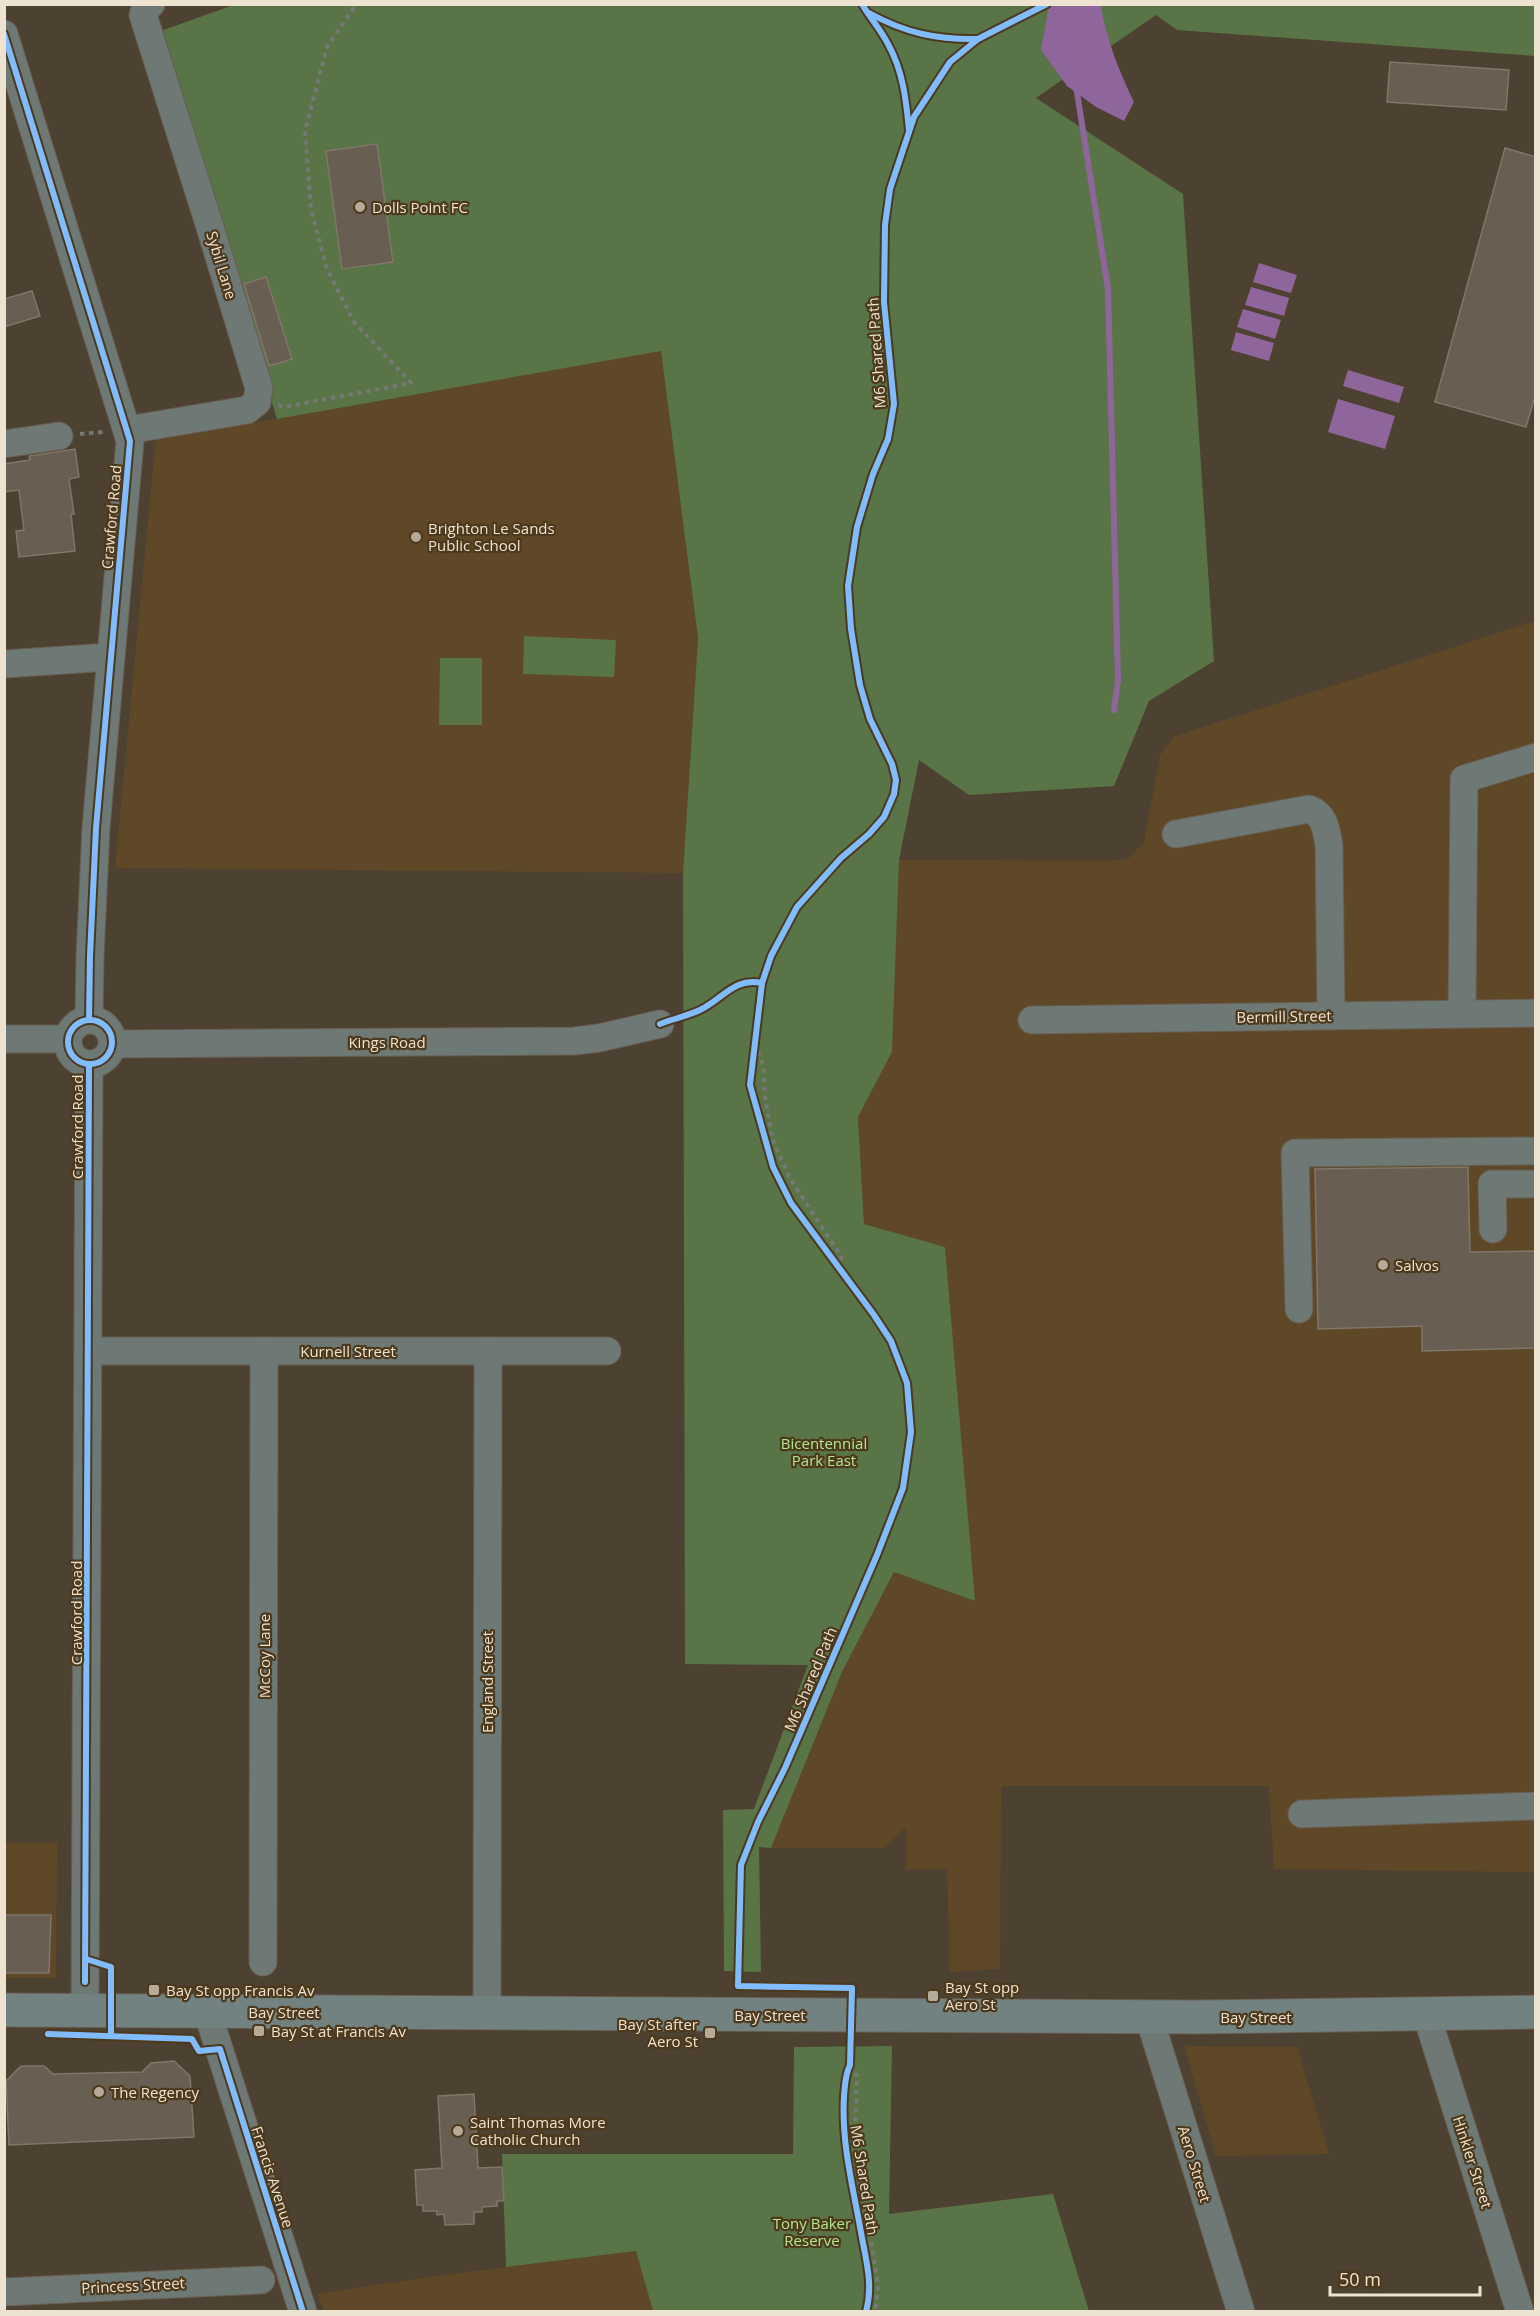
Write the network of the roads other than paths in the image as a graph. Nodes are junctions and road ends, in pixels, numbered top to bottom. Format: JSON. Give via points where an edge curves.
{"nodes":[{"id":1,"x":151,"y":4,"type":"edge"},
{"id":2,"x":4,"y":34,"type":"edge"},
{"id":3,"x":128,"y":430,"type":"junction"},
{"id":4,"x":59,"y":436,"type":"road end"},
{"id":5,"x":4,"y":444,"type":"edge"},
{"id":6,"x":110,"y":657,"type":"junction"},
{"id":7,"x":4,"y":664,"type":"edge"},
{"id":8,"x":1536,"y":757,"type":"edge"},
{"id":9,"x":1176,"y":834,"type":"dead end"},
{"id":10,"x":1536,"y":1013,"type":"edge"},
{"id":11,"x":1462,"y":1014,"type":"junction"},
{"id":12,"x":1331,"y":1016,"type":"junction"},
{"id":13,"x":89,"y":1020,"type":"junction"},
{"id":14,"x":1032,"y":1020,"type":"dead end"},
{"id":15,"x":660,"y":1024,"type":"dead end"},
{"id":16,"x":4,"y":1039,"type":"edge"},
{"id":17,"x":68,"y":1039,"type":"junction"},
{"id":18,"x":113,"y":1044,"type":"junction"},
{"id":19,"x":89,"y":1065,"type":"junction"},
{"id":20,"x":1536,"y":1151,"type":"edge"},
{"id":21,"x":1536,"y":1184,"type":"edge"},
{"id":22,"x":1493,"y":1229,"type":"dead end"},
{"id":23,"x":1299,"y":1309,"type":"dead end"},
{"id":24,"x":89,"y":1351,"type":"junction"},
{"id":25,"x":264,"y":1351,"type":"junction"},
{"id":26,"x":488,"y":1351,"type":"junction"},
{"id":27,"x":607,"y":1351,"type":"dead end"},
{"id":28,"x":1536,"y":1806,"type":"edge"},
{"id":29,"x":1302,"y":1814,"type":"dead end"},
{"id":30,"x":263,"y":1962,"type":"dead end"},
{"id":31,"x":4,"y":2010,"type":"edge"},
{"id":32,"x":85,"y":2010,"type":"junction"},
{"id":33,"x":207,"y":2011,"type":"junction"},
{"id":34,"x":1536,"y":2012,"type":"edge"},
{"id":35,"x":487,"y":2013,"type":"junction"},
{"id":36,"x":1426,"y":2013,"type":"junction"},
{"id":37,"x":1149,"y":2017,"type":"junction"},
{"id":38,"x":261,"y":2280,"type":"dead end"},
{"id":39,"x":4,"y":2292,"type":"edge"},
{"id":40,"x":303,"y":2312,"type":"edge"},
{"id":41,"x":1241,"y":2312,"type":"edge"},
{"id":42,"x":1520,"y":2312,"type":"edge"}],
"edges":[{"from":1,"to":3,"type":"street","name":"Sybil Lane","via":[[143,15],[259,388],[257,402],[247,410]]},
{"from":2,"to":3,"type":"street","name":"Crawford Road"},
{"from":3,"to":6,"type":"street","name":"Crawford Road"},
{"from":4,"to":5,"type":"street"},
{"from":6,"to":7,"type":"street"},
{"from":6,"to":13,"type":"street","name":"Crawford Road","via":[[96,828]]},
{"from":8,"to":11,"type":"street","via":[[1464,778]]},
{"from":9,"to":12,"type":"street","via":[[1309,808],[1323,819],[1329,844]]},
{"from":10,"to":11,"type":"street","name":"Bermill Street"},
{"from":11,"to":12,"type":"street","name":"Bermill Street"},
{"from":12,"to":14,"type":"street","name":"Bermill Street"},
{"from":13,"to":17,"type":"street","via":[[75,1026]]},
{"from":13,"to":18,"type":"street","via":[[107,1027]]},
{"from":15,"to":18,"type":"street","name":"Kings Road","via":[[575,1041]]},
{"from":16,"to":17,"type":"street"},
{"from":17,"to":19,"type":"street","via":[[73,1057]]},
{"from":18,"to":19,"type":"street","via":[[105,1059]]},
{"from":19,"to":24,"type":"street","name":"Crawford Road"},
{"from":20,"to":23,"type":"street","via":[[1294,1153]]},
{"from":21,"to":22,"type":"street","via":[[1492,1184]]},
{"from":24,"to":25,"type":"street","name":"Kurnell Street"},
{"from":24,"to":32,"type":"street","name":"Crawford Road"},
{"from":25,"to":26,"type":"street","name":"Kurnell Street"},
{"from":25,"to":30,"type":"street","name":"McCoy Lane"},
{"from":26,"to":27,"type":"street","name":"Kurnell Street"},
{"from":26,"to":35,"type":"street","name":"England Street"},
{"from":28,"to":29,"type":"street"},
{"from":31,"to":32,"type":"main road","name":"Bay Street"},
{"from":32,"to":33,"type":"main road","name":"Bay Street"},
{"from":33,"to":35,"type":"main road","name":"Bay Street"},
{"from":33,"to":40,"type":"street","name":"Francis Avenue"},
{"from":34,"to":36,"type":"main road","name":"Bay Street"},
{"from":35,"to":37,"type":"main road","name":"Bay Street"},
{"from":36,"to":37,"type":"main road","name":"Bay Street"},
{"from":36,"to":42,"type":"street","name":"Hinkler Street"},
{"from":37,"to":41,"type":"street","name":"Aero Street"},
{"from":38,"to":39,"type":"street","name":"Princess Street"}]}
